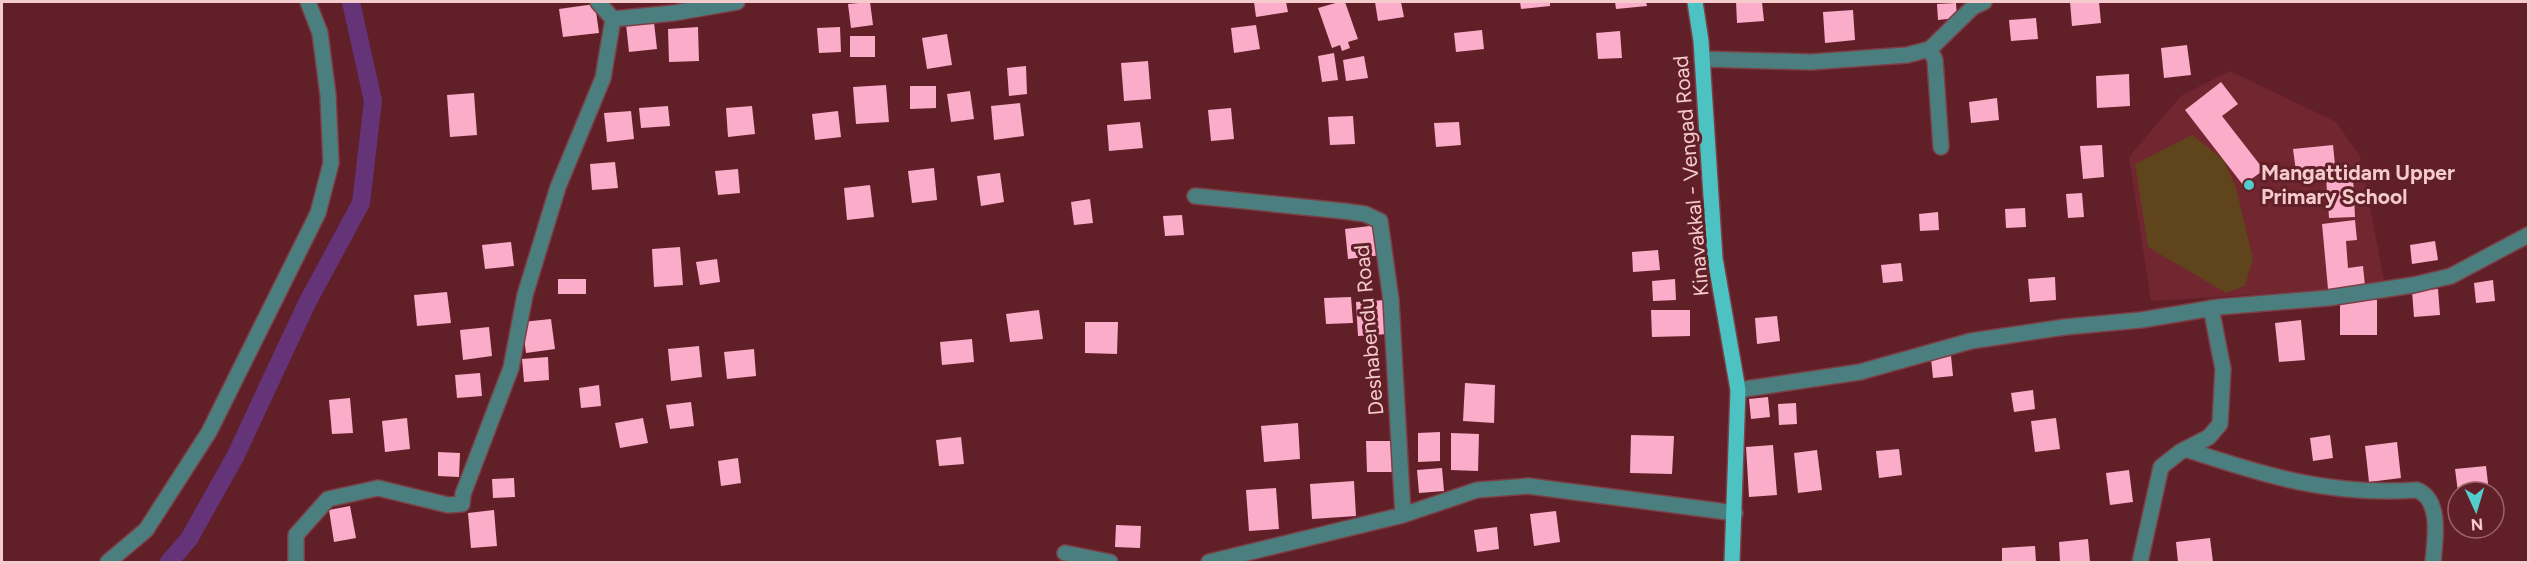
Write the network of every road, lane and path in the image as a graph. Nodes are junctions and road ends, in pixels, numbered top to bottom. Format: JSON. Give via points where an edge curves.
{"nodes":[{"id":1,"x":308,"y":2,"type":"edge"},
{"id":2,"x":598,"y":2,"type":"edge"},
{"id":3,"x":737,"y":2,"type":"edge"},
{"id":4,"x":1695,"y":2,"type":"edge"},
{"id":5,"x":1984,"y":2,"type":"edge"},
{"id":6,"x":613,"y":19,"type":"junction"},
{"id":7,"x":1930,"y":49,"type":"junction"},
{"id":8,"x":1702,"y":59,"type":"junction"},
{"id":9,"x":1941,"y":147,"type":"dead end"},
{"id":10,"x":1195,"y":196,"type":"dead end"},
{"id":11,"x":2529,"y":235,"type":"edge"},
{"id":12,"x":2211,"y":308,"type":"junction"},
{"id":13,"x":1738,"y":390,"type":"junction"},
{"id":14,"x":2185,"y":449,"type":"junction"},
{"id":15,"x":1735,"y":513,"type":"junction"},
{"id":16,"x":1403,"y":515,"type":"junction"},
{"id":17,"x":1065,"y":553,"type":"dead end"},
{"id":18,"x":108,"y":562,"type":"edge"},
{"id":19,"x":296,"y":562,"type":"edge"},
{"id":20,"x":1110,"y":562,"type":"edge"},
{"id":21,"x":1209,"y":562,"type":"edge"},
{"id":22,"x":1732,"y":562,"type":"edge"},
{"id":23,"x":2140,"y":562,"type":"edge"},
{"id":24,"x":2433,"y":562,"type":"edge"}],
"edges":[{"from":1,"to":18,"type":"street","via":[[320,33],[328,95],[331,163],[318,213],[209,432],[146,530]]},
{"from":2,"to":6,"type":"street"},
{"from":3,"to":6,"type":"street"},
{"from":4,"to":8,"type":"main road","name":"Kinavakkal - Vengad Road"},
{"from":5,"to":7,"type":"street","via":[[1973,7]]},
{"from":6,"to":19,"type":"street","via":[[603,78],[558,187],[525,295],[511,368],[462,504],[448,505],[378,488],[328,499],[296,535]]},
{"from":7,"to":8,"type":"street","via":[[1907,55],[1811,62]]},
{"from":7,"to":9,"type":"street","via":[[1935,60]]},
{"from":8,"to":13,"type":"main road","name":"Kinavakkal - Vengad Road","via":[[1715,258]]},
{"from":10,"to":16,"type":"street","name":"Deshabendu Road","via":[[1343,211],[1380,221],[1391,300]]},
{"from":11,"to":12,"type":"street","via":[[2441,279],[2328,298]]},
{"from":12,"to":13,"type":"street","via":[[1971,341],[1860,372]]},
{"from":12,"to":14,"type":"street","via":[[2223,369],[2220,424],[2209,437]]},
{"from":13,"to":15,"type":"main road","name":"Kinavakkal - Vengad Road"},
{"from":14,"to":23,"type":"street","via":[[2161,467]]},
{"from":14,"to":24,"type":"street","via":[[2290,482],[2349,491],[2425,493],[2432,501],[2434,517]]},
{"from":15,"to":16,"type":"street","via":[[1528,486],[1477,490]]},
{"from":15,"to":22,"type":"main road","name":"Kinavakkal - Vengad Road"},
{"from":16,"to":21,"type":"street"},
{"from":17,"to":20,"type":"street"}]}
